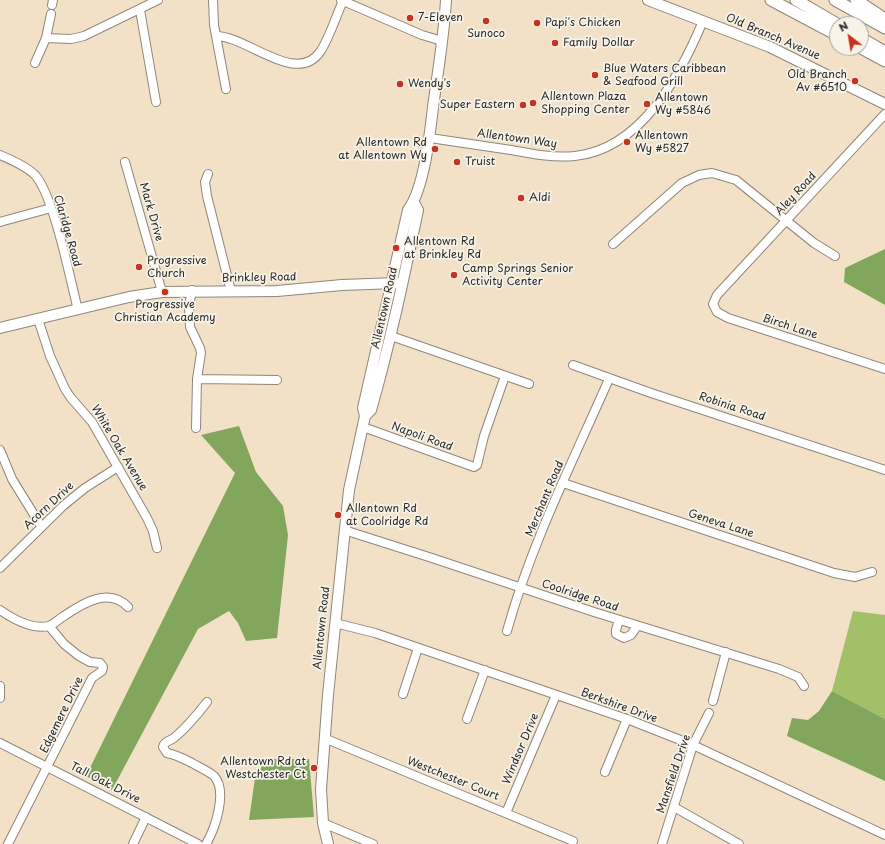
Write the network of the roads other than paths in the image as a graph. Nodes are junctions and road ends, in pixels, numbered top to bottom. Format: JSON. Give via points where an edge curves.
{"nodes":[{"id":1,"x":158,"y":0,"type":"edge"},
{"id":2,"x":212,"y":0,"type":"edge"},
{"id":3,"x":342,"y":0,"type":"edge"},
{"id":4,"x":446,"y":0,"type":"edge"},
{"id":5,"x":648,"y":0,"type":"edge"},
{"id":6,"x":771,"y":0,"type":"edge"},
{"id":7,"x":796,"y":0,"type":"edge"},
{"id":8,"x":836,"y":0,"type":"edge"},
{"id":9,"x":856,"y":0,"type":"edge"},
{"id":10,"x":140,"y":10,"type":"junction"},
{"id":11,"x":50,"y":14,"type":"dead end"},
{"id":12,"x":829,"y":19,"type":"edge"},
{"id":13,"x":885,"y":19,"type":"edge"},
{"id":14,"x":703,"y":21,"type":"junction"},
{"id":15,"x":885,"y":28,"type":"edge"},
{"id":16,"x":829,"y":31,"type":"edge"},
{"id":17,"x":216,"y":36,"type":"junction"},
{"id":18,"x":46,"y":38,"type":"junction"},
{"id":19,"x":442,"y":41,"type":"junction"},
{"id":20,"x":869,"y":43,"type":"edge"},
{"id":21,"x":869,"y":52,"type":"edge"},
{"id":22,"x":885,"y":52,"type":"edge"},
{"id":23,"x":885,"y":61,"type":"edge"},
{"id":24,"x":36,"y":63,"type":"dead end"},
{"id":25,"x":226,"y":89,"type":"dead end"},
{"id":26,"x":156,"y":102,"type":"dead end"},
{"id":27,"x":885,"y":104,"type":"edge"},
{"id":28,"x":885,"y":114,"type":"edge"},
{"id":29,"x":430,"y":138,"type":"junction"},
{"id":30,"x":0,"y":156,"type":"edge"},
{"id":31,"x":125,"y":162,"type":"dead end"},
{"id":32,"x":208,"y":174,"type":"dead end"},
{"id":33,"x":414,"y":203,"type":"junction"},
{"id":34,"x":51,"y":208,"type":"junction"},
{"id":35,"x":787,"y":220,"type":"junction"},
{"id":36,"x":0,"y":222,"type":"edge"},
{"id":37,"x":613,"y":244,"type":"dead end"},
{"id":38,"x":835,"y":256,"type":"dead end"},
{"id":39,"x":392,"y":283,"type":"junction"},
{"id":40,"x":403,"y":284,"type":"junction"},
{"id":41,"x":724,"y":288,"type":"joint"},
{"id":42,"x":192,"y":290,"type":"junction"},
{"id":43,"x":231,"y":291,"type":"junction"},
{"id":44,"x":162,"y":292,"type":"junction"},
{"id":45,"x":78,"y":310,"type":"junction"},
{"id":46,"x":38,"y":319,"type":"junction"},
{"id":47,"x":0,"y":328,"type":"edge"},
{"id":48,"x":390,"y":336,"type":"junction"},
{"id":49,"x":573,"y":365,"type":"dead end"},
{"id":50,"x":885,"y":369,"type":"edge"},
{"id":51,"x":505,"y":376,"type":"junction"},
{"id":52,"x":197,"y":379,"type":"junction"},
{"id":53,"x":609,"y":379,"type":"junction"},
{"id":54,"x":277,"y":380,"type":"dead end"},
{"id":55,"x":529,"y":384,"type":"dead end"},
{"id":56,"x":365,"y":416,"type":"junction"},
{"id":57,"x":362,"y":427,"type":"junction"},
{"id":58,"x":196,"y":428,"type":"dead end"},
{"id":59,"x":0,"y":450,"type":"edge"},
{"id":60,"x":118,"y":467,"type":"junction"},
{"id":61,"x":885,"y":470,"type":"edge"},
{"id":62,"x":563,"y":483,"type":"junction"},
{"id":63,"x":41,"y":526,"type":"junction"},
{"id":64,"x":344,"y":530,"type":"junction"},
{"id":65,"x":157,"y":548,"type":"dead end"},
{"id":66,"x":0,"y":568,"type":"edge"},
{"id":67,"x":872,"y":572,"type":"dead end"},
{"id":68,"x":519,"y":587,"type":"junction"},
{"id":69,"x":128,"y":607,"type":"dead end"},
{"id":70,"x":0,"y":610,"type":"edge"},
{"id":71,"x":619,"y":620,"type":"junction"},
{"id":72,"x":335,"y":623,"type":"junction"},
{"id":73,"x":49,"y":626,"type":"junction"},
{"id":74,"x":637,"y":626,"type":"junction"},
{"id":75,"x":507,"y":631,"type":"dead end"},
{"id":76,"x":418,"y":648,"type":"junction"},
{"id":77,"x":726,"y":652,"type":"junction"},
{"id":78,"x":485,"y":670,"type":"junction"},
{"id":79,"x":0,"y":686,"type":"edge"},
{"id":80,"x":804,"y":686,"type":"dead end"},
{"id":81,"x":403,"y":694,"type":"dead end"},
{"id":82,"x":556,"y":695,"type":"junction"},
{"id":83,"x":0,"y":698,"type":"edge"},
{"id":84,"x":713,"y":701,"type":"dead end"},
{"id":85,"x":207,"y":702,"type":"dead end"},
{"id":86,"x":709,"y":713,"type":"dead end"},
{"id":87,"x":467,"y":719,"type":"dead end"},
{"id":88,"x":627,"y":719,"type":"junction"},
{"id":89,"x":324,"y":738,"type":"junction"},
{"id":90,"x":0,"y":743,"type":"edge"},
{"id":91,"x":694,"y":746,"type":"junction"},
{"id":92,"x":49,"y":766,"type":"junction"},
{"id":93,"x":605,"y":772,"type":"dead end"},
{"id":94,"x":674,"y":807,"type":"junction"},
{"id":95,"x":506,"y":813,"type":"junction"},
{"id":96,"x":146,"y":817,"type":"junction"},
{"id":97,"x":324,"y":823,"type":"junction"},
{"id":98,"x":885,"y":835,"type":"edge"},
{"id":99,"x":573,"y":841,"type":"dead end"},
{"id":100,"x":8,"y":844,"type":"edge"},
{"id":101,"x":133,"y":844,"type":"edge"},
{"id":102,"x":198,"y":844,"type":"edge"},
{"id":103,"x":206,"y":844,"type":"edge"},
{"id":104,"x":328,"y":844,"type":"edge"},
{"id":105,"x":374,"y":844,"type":"edge"},
{"id":106,"x":662,"y":844,"type":"edge"},
{"id":107,"x":739,"y":844,"type":"edge"}],
"edges":[{"from":1,"to":10,"type":"street"},
{"from":2,"to":17,"type":"street"},
{"from":3,"to":17,"type":"street","via":[[321,50],[314,58],[300,65],[288,63],[228,37]]},
{"from":3,"to":19,"type":"street","via":[[422,35]]},
{"from":4,"to":19,"type":"main road","name":"Allentown Road"},
{"from":5,"to":14,"type":"main road","name":"Old Branch Avenue"},
{"from":6,"to":16,"type":"highway"},
{"from":7,"to":12,"type":"highway"},
{"from":8,"to":15,"type":"highway"},
{"from":9,"to":13,"type":"highway"},
{"from":10,"to":18,"type":"street","via":[[77,38]]},
{"from":10,"to":26,"type":"street"},
{"from":11,"to":18,"type":"street"},
{"from":14,"to":27,"type":"main road","name":"Old Branch Avenue","via":[[770,47]]},
{"from":14,"to":29,"type":"street","name":"Allentown Way","via":[[683,66],[646,117],[629,134],[603,149],[576,156],[553,156]]},
{"from":17,"to":25,"type":"street"},
{"from":18,"to":24,"type":"street"},
{"from":19,"to":29,"type":"main road","name":"Allentown Road"},
{"from":20,"to":22,"type":"highway"},
{"from":21,"to":23,"type":"highway"},
{"from":28,"to":35,"type":"street","name":"Aley Road"},
{"from":29,"to":33,"type":"main road","name":"Allentown Road"},
{"from":30,"to":34,"type":"street","name":"Claridge Road","via":[[34,175],[43,188]]},
{"from":31,"to":44,"type":"street","name":"Mark Drive"},
{"from":32,"to":43,"type":"street","via":[[205,182],[207,196]]},
{"from":33,"to":39,"type":"main road","name":"Allentown Road","via":[[408,210]]},
{"from":33,"to":40,"type":"main road","name":"Allentown Road","via":[[418,210]]},
{"from":34,"to":36,"type":"street"},
{"from":34,"to":45,"type":"street","name":"Claridge Road"},
{"from":35,"to":37,"type":"street","via":[[736,180],[705,173],[690,178]]},
{"from":35,"to":38,"type":"street","via":[[814,243]]},
{"from":35,"to":41,"type":"street","name":"Aley Road"},
{"from":39,"to":40,"type":"main road","name":"Brinkley Road"},
{"from":39,"to":43,"type":"main road","name":"Brinkley Road"},
{"from":39,"to":56,"type":"main road","name":"Allentown Road","via":[[363,408]]},
{"from":40,"to":48,"type":"main road","name":"Allentown Road"},
{"from":41,"to":50,"type":"street","name":"Birch Lane","via":[[713,301],[714,308],[721,315]]},
{"from":42,"to":43,"type":"main road","name":"Brinkley Road"},
{"from":42,"to":44,"type":"main road","name":"Brinkley Road"},
{"from":42,"to":52,"type":"street","via":[[189,306],[190,327],[201,353]]},
{"from":44,"to":45,"type":"main road","name":"Brinkley Road","via":[[129,297]]},
{"from":45,"to":46,"type":"main road","name":"Brinkley Road"},
{"from":46,"to":47,"type":"main road","name":"Brinkley Road"},
{"from":46,"to":60,"type":"street","name":"White Oak Avenue","via":[[59,376],[71,398],[92,422]]},
{"from":48,"to":51,"type":"street"},
{"from":48,"to":56,"type":"main road","name":"Allentown Road","via":[[371,410]]},
{"from":49,"to":53,"type":"street","name":"Robinia Road"},
{"from":51,"to":55,"type":"street"},
{"from":51,"to":57,"type":"street","name":"Napoli Road","via":[[474,467]]},
{"from":52,"to":54,"type":"street"},
{"from":52,"to":58,"type":"street"},
{"from":53,"to":61,"type":"street","name":"Robinia Road"},
{"from":53,"to":62,"type":"street","name":"Merchant Road"},
{"from":56,"to":57,"type":"main road","name":"Allentown Road"},
{"from":57,"to":64,"type":"main road","name":"Allentown Road","via":[[350,482]]},
{"from":59,"to":63,"type":"street","via":[[12,478]]},
{"from":60,"to":63,"type":"street","name":"Acorn Drive","via":[[85,488]]},
{"from":60,"to":65,"type":"street","name":"White Oak Avenue","via":[[147,518]]},
{"from":62,"to":67,"type":"street","name":"Geneva Lane","via":[[840,575],[859,577]]},
{"from":62,"to":68,"type":"street","name":"Merchant Road"},
{"from":63,"to":66,"type":"street","name":"Acorn Drive"},
{"from":64,"to":68,"type":"street","name":"Coolridge Road"},
{"from":64,"to":72,"type":"main road","name":"Allentown Road"},
{"from":68,"to":71,"type":"street","name":"Coolridge Road"},
{"from":68,"to":75,"type":"street","name":"Merchant Road"},
{"from":69,"to":73,"type":"street","via":[[118,599],[100,598],[83,604]]},
{"from":70,"to":73,"type":"street","via":[[26,624]]},
{"from":71,"to":74,"type":"street","name":"Coolridge Road"},
{"from":71,"to":74,"type":"street","via":[[616,634],[624,638],[631,636]]},
{"from":72,"to":76,"type":"street","name":"Berkshire Drive","via":[[366,630]]},
{"from":72,"to":89,"type":"main road","name":"Allentown Road"},
{"from":73,"to":92,"type":"street","name":"Edgemere Drive","via":[[71,651],[90,662],[100,663],[103,669],[92,678]]},
{"from":74,"to":77,"type":"street","name":"Coolridge Road"},
{"from":76,"to":78,"type":"street","name":"Berkshire Drive"},
{"from":76,"to":81,"type":"street"},
{"from":77,"to":80,"type":"street","name":"Coolridge Road","via":[[796,675]]},
{"from":77,"to":84,"type":"street"},
{"from":78,"to":82,"type":"street","name":"Berkshire Drive"},
{"from":78,"to":87,"type":"street"},
{"from":79,"to":83,"type":"street"},
{"from":82,"to":88,"type":"street","name":"Berkshire Drive"},
{"from":82,"to":95,"type":"street","name":"Windsor Drive"},
{"from":85,"to":103,"type":"street","via":[[192,721],[163,747],[167,753],[176,754],[212,775],[216,780],[219,790],[219,811]]},
{"from":86,"to":91,"type":"street","name":"Mansfield Drive"},
{"from":88,"to":91,"type":"street","name":"Berkshire Drive"},
{"from":88,"to":93,"type":"street"},
{"from":89,"to":95,"type":"street","name":"Westchester Court"},
{"from":89,"to":97,"type":"main road","name":"Allentown Road","via":[[321,789]]},
{"from":90,"to":92,"type":"street","name":"Tall Oak Drive"},
{"from":91,"to":94,"type":"street","name":"Mansfield Drive"},
{"from":91,"to":98,"type":"street","name":"Berkshire Drive"},
{"from":92,"to":96,"type":"street","name":"Tall Oak Drive"},
{"from":92,"to":100,"type":"street","name":"Edgemere Drive"},
{"from":94,"to":106,"type":"street","name":"Mansfield Drive"},
{"from":94,"to":107,"type":"street"},
{"from":95,"to":99,"type":"street","name":"Westchester Court"},
{"from":96,"to":101,"type":"street"},
{"from":96,"to":102,"type":"street","name":"Tall Oak Drive"},
{"from":97,"to":104,"type":"main road","name":"Allentown Road"},
{"from":97,"to":105,"type":"street"}]}
